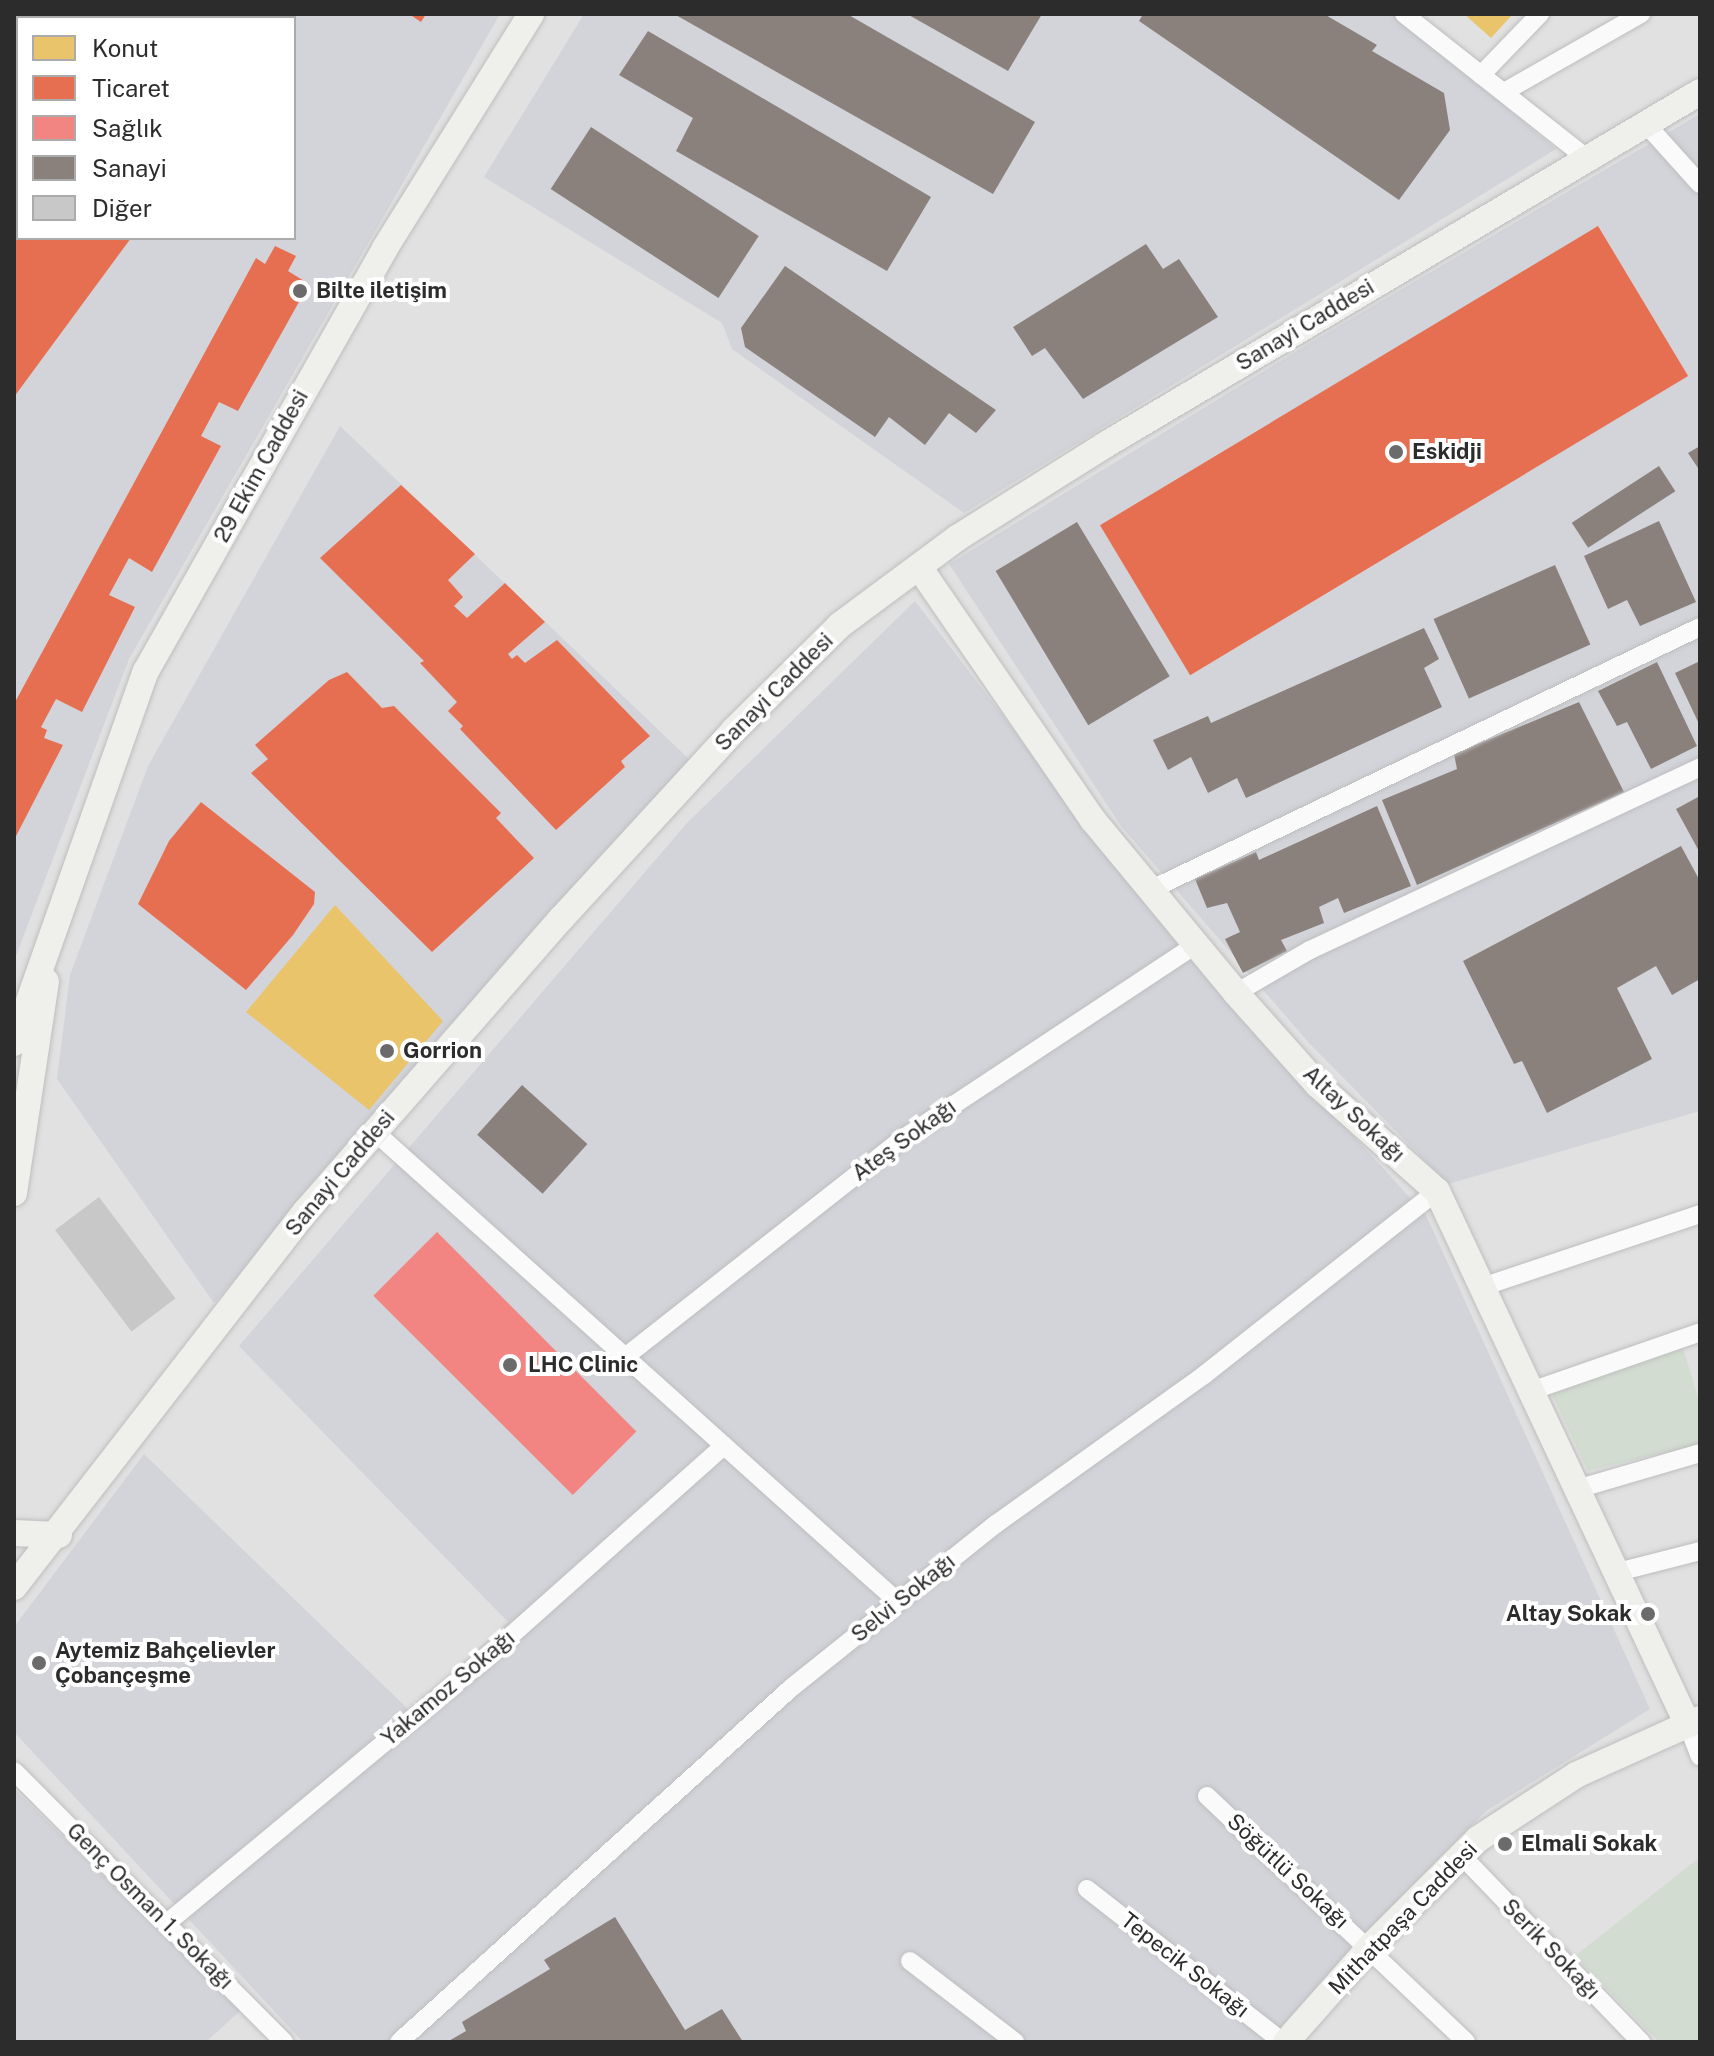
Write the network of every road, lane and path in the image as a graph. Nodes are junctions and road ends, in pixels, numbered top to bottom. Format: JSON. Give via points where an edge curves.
{"nodes":[{"id":1,"x":531,"y":14,"type":"edge"},
{"id":2,"x":1404,"y":14,"type":"edge"},
{"id":3,"x":1540,"y":14,"type":"edge"},
{"id":4,"x":1641,"y":14,"type":"edge"},
{"id":5,"x":1481,"y":75,"type":"junction"},
{"id":6,"x":1504,"y":92,"type":"junction"},
{"id":7,"x":1700,"y":92,"type":"edge"},
{"id":8,"x":1645,"y":123,"type":"junction"},
{"id":9,"x":1585,"y":157,"type":"junction"},
{"id":10,"x":1700,"y":184,"type":"edge"},
{"id":11,"x":919,"y":567,"type":"junction"},
{"id":12,"x":1700,"y":627,"type":"edge"},
{"id":13,"x":1700,"y":767,"type":"edge"},
{"id":14,"x":1152,"y":889,"type":"junction"},
{"id":15,"x":1198,"y":943,"type":"junction"},
{"id":16,"x":50,"y":946,"type":"junction"},
{"id":17,"x":1236,"y":993,"type":"junction"},
{"id":18,"x":14,"y":1043,"type":"edge"},
{"id":19,"x":375,"y":1132,"type":"junction"},
{"id":20,"x":1437,"y":1191,"type":"junction"},
{"id":21,"x":14,"y":1193,"type":"edge"},
{"id":22,"x":1700,"y":1214,"type":"edge"},
{"id":23,"x":1482,"y":1287,"type":"junction"},
{"id":24,"x":1700,"y":1332,"type":"edge"},
{"id":25,"x":625,"y":1357,"type":"junction"},
{"id":26,"x":1531,"y":1391,"type":"junction"},
{"id":27,"x":724,"y":1446,"type":"junction"},
{"id":28,"x":1700,"y":1453,"type":"edge"},
{"id":29,"x":1577,"y":1489,"type":"junction"},
{"id":30,"x":14,"y":1533,"type":"edge"},
{"id":31,"x":59,"y":1535,"type":"junction"},
{"id":32,"x":1700,"y":1551,"type":"edge"},
{"id":33,"x":1614,"y":1573,"type":"junction"},
{"id":34,"x":14,"y":1587,"type":"edge"},
{"id":35,"x":898,"y":1602,"type":"junction"},
{"id":36,"x":1694,"y":1721,"type":"edge"},
{"id":37,"x":1700,"y":1757,"type":"edge"},
{"id":38,"x":14,"y":1771,"type":"edge"},
{"id":39,"x":1207,"y":1796,"type":"dead end"},
{"id":40,"x":1461,"y":1855,"type":"junction"},
{"id":41,"x":1087,"y":1889,"type":"dead end"},
{"id":42,"x":167,"y":1923,"type":"junction"},
{"id":43,"x":1370,"y":1947,"type":"junction"},
{"id":44,"x":910,"y":1961,"type":"dead end"},
{"id":45,"x":284,"y":2042,"type":"edge"},
{"id":46,"x":399,"y":2042,"type":"edge"},
{"id":47,"x":1015,"y":2042,"type":"edge"},
{"id":48,"x":1285,"y":2042,"type":"edge"},
{"id":49,"x":1466,"y":2042,"type":"edge"},
{"id":50,"x":1641,"y":2042,"type":"edge"}],
"edges":[{"from":1,"to":16,"type":"main road","name":"29 Ekim Caddesi","via":[[385,248],[146,671]]},
{"from":2,"to":5,"type":"street"},
{"from":3,"to":5,"type":"street"},
{"from":4,"to":6,"type":"street"},
{"from":5,"to":6,"type":"street"},
{"from":6,"to":9,"type":"street"},
{"from":7,"to":8,"type":"main road","name":"Sanayi Caddesi"},
{"from":8,"to":9,"type":"main road","name":"Sanayi Caddesi"},
{"from":8,"to":10,"type":"street"},
{"from":9,"to":11,"type":"main road","name":"Sanayi Caddesi","via":[[1105,445]]},
{"from":11,"to":14,"type":"main road","name":"Altay Sokağı","via":[[1093,820]]},
{"from":11,"to":19,"type":"main road","name":"Sanayi Caddesi","via":[[840,625],[734,730]]},
{"from":12,"to":14,"type":"street"},
{"from":13,"to":17,"type":"street","via":[[1310,950]]},
{"from":14,"to":15,"type":"main road","name":"Altay Sokağı"},
{"from":15,"to":17,"type":"main road","name":"Altay Sokağı"},
{"from":15,"to":25,"type":"street","name":"Ateş Sokağı","via":[[899,1141]]},
{"from":16,"to":18,"type":"main road","name":"29 Ekim Caddesi"},
{"from":16,"to":21,"type":"main road","name":"29 Ekim Caddesi"},
{"from":17,"to":20,"type":"main road","name":"Altay Sokağı","via":[[1318,1085]]},
{"from":19,"to":25,"type":"street"},
{"from":19,"to":31,"type":"main road","name":"Sanayi Caddesi","via":[[170,1385]]},
{"from":20,"to":23,"type":"main road","name":"Altay Sokağı"},
{"from":20,"to":35,"type":"street","name":"Selvi Sokağı","via":[[1204,1375],[996,1524]]},
{"from":22,"to":23,"type":"street"},
{"from":23,"to":26,"type":"main road","name":"Altay Sokağı"},
{"from":24,"to":26,"type":"street"},
{"from":25,"to":27,"type":"street"},
{"from":26,"to":29,"type":"main road","name":"Altay Sokağı"},
{"from":27,"to":35,"type":"street"},
{"from":27,"to":42,"type":"street","name":"Yakamoz Sokağı","via":[[479,1664]]},
{"from":28,"to":29,"type":"street"},
{"from":29,"to":33,"type":"main road","name":"Altay Sokağı"},
{"from":30,"to":31,"type":"main road"},
{"from":31,"to":34,"type":"main road","name":"Sanayi Caddesi"},
{"from":32,"to":33,"type":"street"},
{"from":33,"to":36,"type":"main road","name":"Altay Sokağı"},
{"from":35,"to":46,"type":"street","name":"Selvi Sokağı","via":[[642,1819]]},
{"from":36,"to":37,"type":"street"},
{"from":36,"to":40,"type":"main road","name":"Mithatpaşa Caddesi","via":[[1576,1775]]},
{"from":38,"to":42,"type":"street","name":"Genç Osman 1. Sokağı"},
{"from":39,"to":43,"type":"street","name":"Söğütlü Sokağı"},
{"from":40,"to":43,"type":"main road","name":"Mithatpaşa Caddesi"},
{"from":40,"to":50,"type":"street","name":"Serik Sokağı"},
{"from":41,"to":48,"type":"street","name":"Tepecik Sokağı"},
{"from":42,"to":45,"type":"street","name":"Genç Osman 1. Sokağı"},
{"from":43,"to":48,"type":"main road","name":"Mithatpaşa Caddesi"},
{"from":43,"to":49,"type":"street","name":"Söğütlü Sokağı"},
{"from":44,"to":47,"type":"street"}]}
